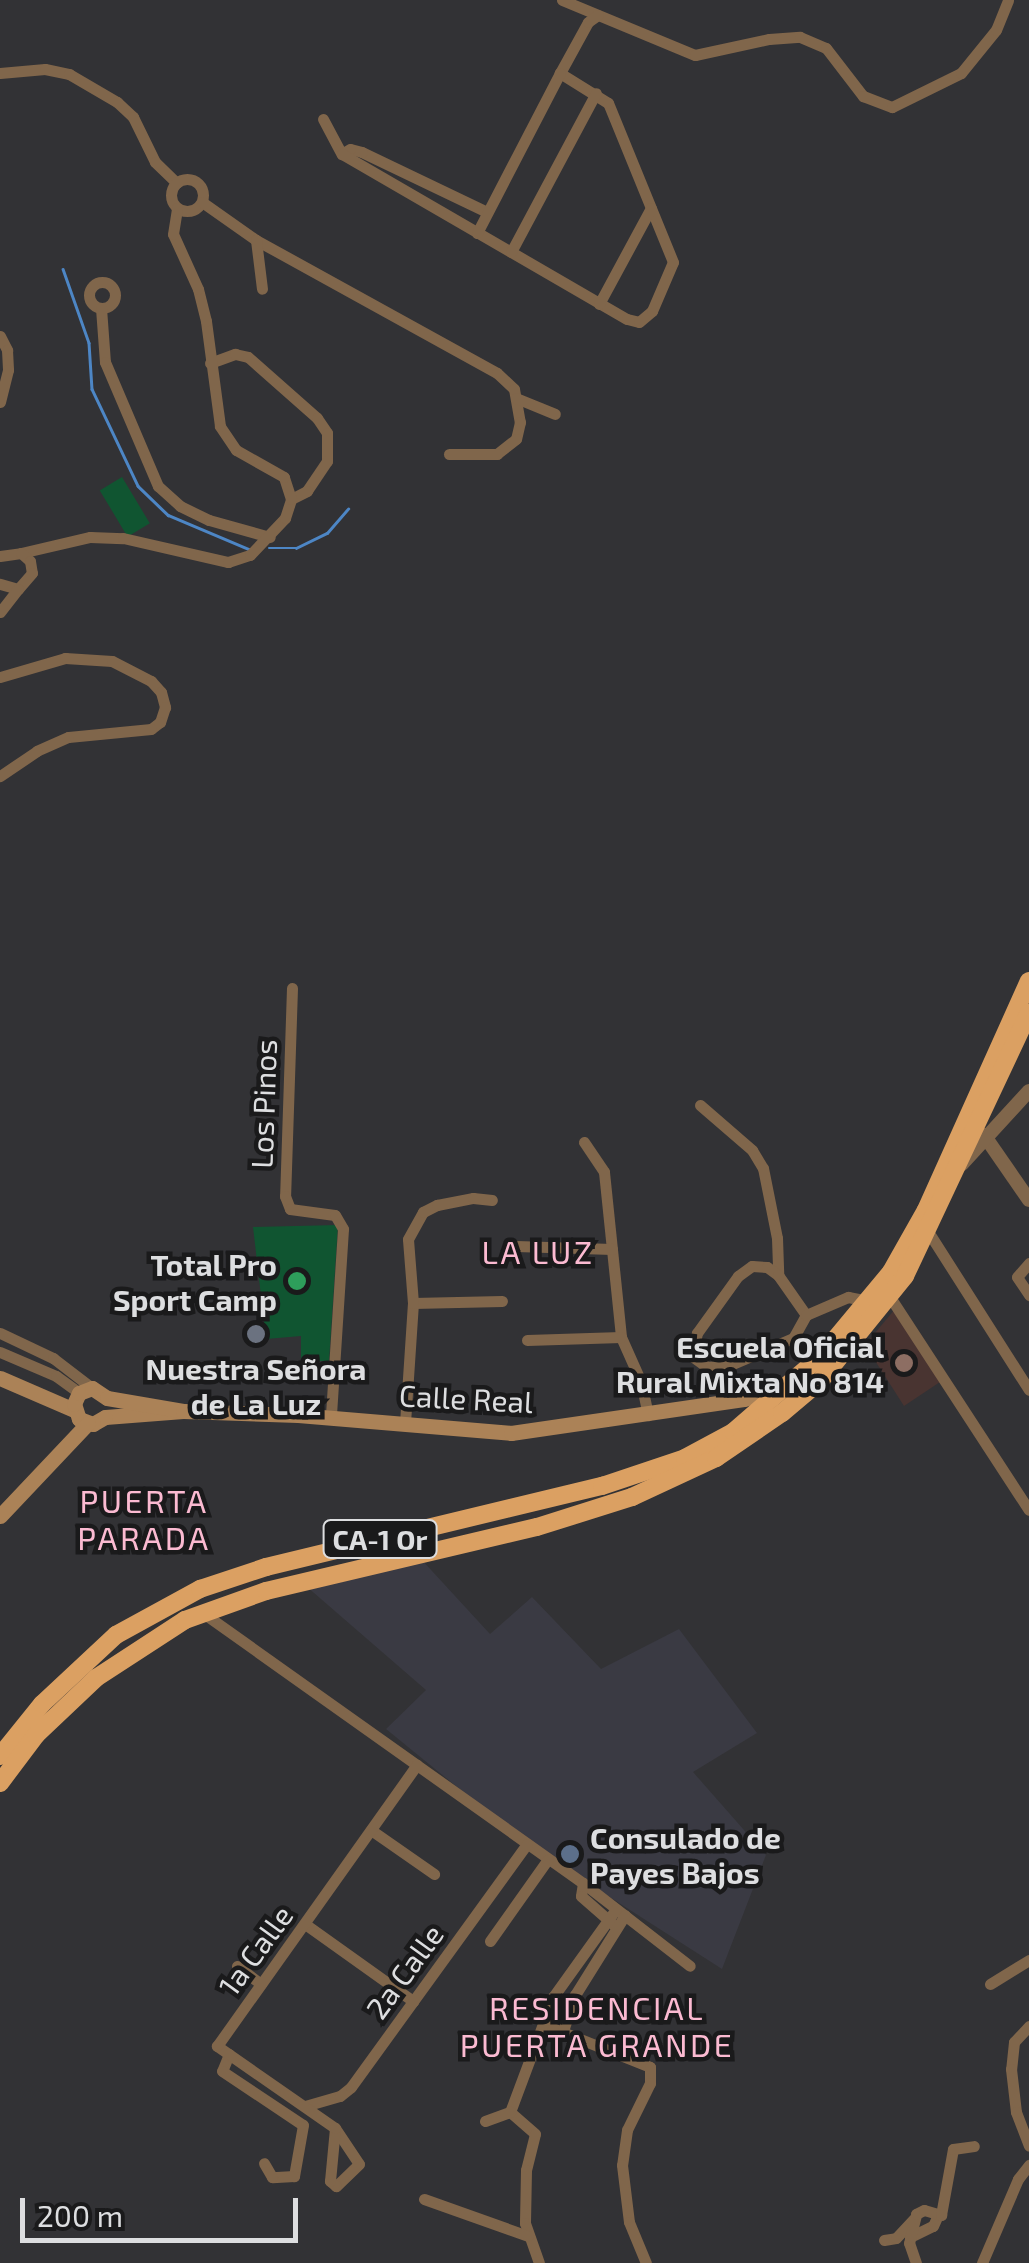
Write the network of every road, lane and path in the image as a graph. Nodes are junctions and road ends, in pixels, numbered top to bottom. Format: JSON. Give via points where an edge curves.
{"nodes":[{"id":1,"x":562,"y":0,"type":"edge"},
{"id":2,"x":1008,"y":0,"type":"edge"},
{"id":3,"x":598,"y":15,"type":"junction"},
{"id":4,"x":560,"y":72,"type":"junction"},
{"id":5,"x":0,"y":74,"type":"edge"},
{"id":6,"x":596,"y":93,"type":"junction"},
{"id":7,"x":323,"y":119,"type":"dead end"},
{"id":8,"x":342,"y":154,"type":"junction"},
{"id":9,"x":176,"y":183,"type":"junction"},
{"id":10,"x":202,"y":202,"type":"junction"},
{"id":11,"x":178,"y":208,"type":"junction"},
{"id":12,"x":651,"y":208,"type":"junction"},
{"id":13,"x":488,"y":212,"type":"junction"},
{"id":14,"x":477,"y":233,"type":"junction"},
{"id":15,"x":256,"y":240,"type":"junction"},
{"id":16,"x":511,"y":252,"type":"junction"},
{"id":17,"x":262,"y":289,"type":"dead end"},
{"id":18,"x":598,"y":304,"type":"junction"},
{"id":19,"x":101,"y":308,"type":"dead end"},
{"id":20,"x":0,"y":336,"type":"edge"},
{"id":21,"x":210,"y":362,"type":"junction"},
{"id":22,"x":516,"y":398,"type":"junction"},
{"id":23,"x":0,"y":402,"type":"edge"},
{"id":24,"x":554,"y":414,"type":"dead end"},
{"id":25,"x":448,"y":454,"type":"dead end"},
{"id":26,"x":291,"y":499,"type":"junction"},
{"id":27,"x":270,"y":538,"type":"junction"},
{"id":28,"x":39,"y":550,"type":"junction"},
{"id":29,"x":21,"y":553,"type":"junction"},
{"id":30,"x":1,"y":555,"type":"edge"},
{"id":31,"x":30,"y":564,"type":"junction"},
{"id":32,"x":0,"y":585,"type":"edge"},
{"id":33,"x":18,"y":589,"type":"junction"},
{"id":34,"x":1,"y":610,"type":"edge"},
{"id":35,"x":0,"y":677,"type":"edge"},
{"id":36,"x":0,"y":776,"type":"edge"},
{"id":37,"x":1029,"y":981,"type":"edge"},
{"id":38,"x":292,"y":988,"type":"dead end"},
{"id":39,"x":1029,"y":1012,"type":"edge"},
{"id":40,"x":1029,"y":1091,"type":"edge"},
{"id":41,"x":700,"y":1104,"type":"dead end"},
{"id":42,"x":983,"y":1131,"type":"junction"},
{"id":43,"x":584,"y":1142,"type":"dead end"},
{"id":44,"x":492,"y":1200,"type":"dead end"},
{"id":45,"x":1029,"y":1200,"type":"edge"},
{"id":46,"x":929,"y":1233,"type":"junction"},
{"id":47,"x":516,"y":1246,"type":"dead end"},
{"id":48,"x":612,"y":1249,"type":"junction"},
{"id":49,"x":1029,"y":1263,"type":"edge"},
{"id":50,"x":778,"y":1275,"type":"junction"},
{"id":51,"x":1029,"y":1294,"type":"edge"},
{"id":52,"x":890,"y":1298,"type":"junction"},
{"id":53,"x":502,"y":1300,"type":"dead end"},
{"id":54,"x":868,"y":1301,"type":"junction"},
{"id":55,"x":414,"y":1303,"type":"junction"},
{"id":56,"x":834,"y":1305,"type":"junction"},
{"id":57,"x":806,"y":1315,"type":"junction"},
{"id":58,"x":852,"y":1321,"type":"junction"},
{"id":59,"x":0,"y":1333,"type":"edge"},
{"id":60,"x":621,"y":1337,"type":"junction"},
{"id":61,"x":526,"y":1340,"type":"dead end"},
{"id":62,"x":0,"y":1352,"type":"edge"},
{"id":63,"x":0,"y":1378,"type":"edge"},
{"id":64,"x":1029,"y":1390,"type":"edge"},
{"id":65,"x":107,"y":1398,"type":"junction"},
{"id":66,"x":76,"y":1399,"type":"junction"},
{"id":67,"x":747,"y":1409,"type":"junction"},
{"id":68,"x":182,"y":1411,"type":"junction"},
{"id":69,"x":648,"y":1415,"type":"junction"},
{"id":70,"x":105,"y":1417,"type":"junction"},
{"id":71,"x":331,"y":1417,"type":"junction"},
{"id":72,"x":88,"y":1423,"type":"junction"},
{"id":73,"x":404,"y":1423,"type":"junction"},
{"id":74,"x":71,"y":1441,"type":"junction"},
{"id":75,"x":1029,"y":1510,"type":"edge"},
{"id":76,"x":0,"y":1516,"type":"edge"},
{"id":77,"x":204,"y":1613,"type":"junction"},
{"id":78,"x":0,"y":1756,"type":"edge"},
{"id":79,"x":417,"y":1765,"type":"junction"},
{"id":80,"x":0,"y":1783,"type":"edge"},
{"id":81,"x":370,"y":1830,"type":"junction"},
{"id":82,"x":528,"y":1844,"type":"junction"},
{"id":83,"x":548,"y":1859,"type":"junction"},
{"id":84,"x":434,"y":1874,"type":"dead end"},
{"id":85,"x":583,"y":1884,"type":"junction"},
{"id":86,"x":621,"y":1912,"type":"junction"},
{"id":87,"x":305,"y":1924,"type":"junction"},
{"id":88,"x":613,"y":1924,"type":"junction"},
{"id":89,"x":490,"y":1941,"type":"dead end"},
{"id":90,"x":1029,"y":1960,"type":"edge"},
{"id":91,"x":237,"y":1966,"type":"dead end"},
{"id":92,"x":690,"y":1966,"type":"dead end"},
{"id":93,"x":262,"y":1984,"type":"junction"},
{"id":94,"x":990,"y":1984,"type":"dead end"},
{"id":95,"x":413,"y":2001,"type":"junction"},
{"id":96,"x":544,"y":2024,"type":"junction"},
{"id":97,"x":1029,"y":2026,"type":"edge"},
{"id":98,"x":563,"y":2031,"type":"junction"},
{"id":99,"x":229,"y":2054,"type":"junction"},
{"id":100,"x":305,"y":2106,"type":"junction"},
{"id":101,"x":510,"y":2112,"type":"junction"},
{"id":102,"x":484,"y":2121,"type":"dead end"},
{"id":103,"x":334,"y":2128,"type":"dead end"},
{"id":104,"x":974,"y":2146,"type":"dead end"},
{"id":105,"x":1029,"y":2146,"type":"edge"},
{"id":106,"x":264,"y":2163,"type":"dead end"},
{"id":107,"x":1029,"y":2166,"type":"edge"},
{"id":108,"x":424,"y":2198,"type":"dead end"},
{"id":109,"x":938,"y":2215,"type":"junction"},
{"id":110,"x":914,"y":2219,"type":"junction"},
{"id":111,"x":528,"y":2236,"type":"junction"},
{"id":112,"x":910,"y":2237,"type":"junction"},
{"id":113,"x":884,"y":2240,"type":"dead end"},
{"id":114,"x":540,"y":2263,"type":"edge"},
{"id":115,"x":646,"y":2263,"type":"edge"},
{"id":116,"x":916,"y":2263,"type":"edge"},
{"id":117,"x":982,"y":2263,"type":"edge"}],
"edges":[{"from":1,"to":3,"type":"street"},
{"from":2,"to":3,"type":"street","via":[[996,30],[960,72],[892,107],[863,96],[826,48],[800,38],[696,56]]},
{"from":3,"to":4,"type":"street"},
{"from":4,"to":6,"type":"street"},
{"from":4,"to":13,"type":"street"},
{"from":5,"to":9,"type":"street","via":[[69,74],[117,102]]},
{"from":6,"to":12,"type":"street","via":[[608,103]]},
{"from":6,"to":16,"type":"street"},
{"from":7,"to":8,"type":"street"},
{"from":8,"to":13,"type":"street","via":[[362,152]]},
{"from":8,"to":14,"type":"street"},
{"from":9,"to":10,"type":"street","via":[[197,182]]},
{"from":9,"to":11,"type":"street","via":[[172,198]]},
{"from":10,"to":11,"type":"street","via":[[193,210]]},
{"from":10,"to":15,"type":"street"},
{"from":11,"to":21,"type":"street","via":[[173,234],[198,289]]},
{"from":12,"to":18,"type":"street"},
{"from":12,"to":18,"type":"street","via":[[673,268],[652,311],[639,322]]},
{"from":13,"to":14,"type":"street"},
{"from":14,"to":16,"type":"street"},
{"from":15,"to":17,"type":"street"},
{"from":15,"to":22,"type":"street","via":[[497,373]]},
{"from":16,"to":18,"type":"street"},
{"from":19,"to":27,"type":"street","via":[[105,362],[158,486],[209,520]]},
{"from":20,"to":23,"type":"street","via":[[8,370]]},
{"from":21,"to":26,"type":"street","via":[[216,409],[229,442],[284,477]]},
{"from":21,"to":26,"type":"street","via":[[248,357],[327,433],[327,461],[307,491]]},
{"from":22,"to":24,"type":"street"},
{"from":22,"to":25,"type":"street","via":[[516,439],[497,454]]},
{"from":26,"to":27,"type":"street"},
{"from":27,"to":28,"type":"street","via":[[250,556],[228,562],[123,538],[54,542]]},
{"from":28,"to":29,"type":"street"},
{"from":28,"to":31,"type":"street"},
{"from":29,"to":30,"type":"street"},
{"from":29,"to":31,"type":"street"},
{"from":31,"to":33,"type":"street","via":[[30,579]]},
{"from":32,"to":33,"type":"street"},
{"from":32,"to":34,"type":"street"},
{"from":33,"to":34,"type":"street"},
{"from":35,"to":36,"type":"street","via":[[65,658],[112,661],[151,681],[166,707],[151,728],[68,737]]},
{"from":37,"to":54,"type":"highway","number":"CA-1 Or","via":[[926,1210]]},
{"from":38,"to":71,"type":"street","name":"Los Pinos","via":[[285,1196],[290,1209],[335,1215],[343,1228]]},
{"from":39,"to":42,"type":"highway","number":"CA-1 Or"},
{"from":40,"to":42,"type":"street"},
{"from":41,"to":50,"type":"street","via":[[763,1168]]},
{"from":42,"to":45,"type":"street"},
{"from":42,"to":46,"type":"highway","number":"CA-1 Or"},
{"from":43,"to":48,"type":"street","via":[[604,1172]]},
{"from":44,"to":55,"type":"street","via":[[451,1200],[423,1212],[407,1252]]},
{"from":46,"to":52,"type":"highway","number":"CA-1 Or"},
{"from":46,"to":64,"type":"street"},
{"from":47,"to":48,"type":"street"},
{"from":48,"to":60,"type":"street"},
{"from":49,"to":51,"type":"street","via":[[1017,1276]]},
{"from":50,"to":57,"type":"street"},
{"from":50,"to":57,"type":"street","via":[[758,1266],[743,1270],[697,1333],[693,1358],[708,1367],[730,1364],[793,1338]]},
{"from":52,"to":75,"type":"street"},
{"from":52,"to":77,"type":"highway","number":"CA-1 Or","via":[[804,1396],[740,1443],[667,1483],[570,1518],[266,1590]]},
{"from":53,"to":55,"type":"street"},
{"from":54,"to":56,"type":"street","via":[[859,1296]]},
{"from":54,"to":58,"type":"highway","number":"CA-1 Or"},
{"from":55,"to":73,"type":"street"},
{"from":56,"to":57,"type":"street"},
{"from":56,"to":58,"type":"street"},
{"from":58,"to":67,"type":"highway","number":"CA-1 Or","via":[[800,1376]]},
{"from":59,"to":66,"type":"street","via":[[53,1358]]},
{"from":60,"to":61,"type":"street"},
{"from":60,"to":69,"type":"street"},
{"from":62,"to":66,"type":"street","via":[[56,1376]]},
{"from":63,"to":66,"type":"main road"},
{"from":65,"to":66,"type":"main road"},
{"from":65,"to":68,"type":"main road","name":"Calle Real"},
{"from":65,"to":70,"type":"main road"},
{"from":66,"to":72,"type":"main road"},
{"from":66,"to":74,"type":"main road"},
{"from":67,"to":69,"type":"main road","name":"Calle Real"},
{"from":67,"to":78,"type":"highway","number":"CA-1 Or","via":[[685,1458],[616,1482],[260,1569],[188,1594],[142,1617],[83,1662]]},
{"from":68,"to":70,"type":"main road","name":"Calle Real"},
{"from":68,"to":71,"type":"main road","name":"Calle Real"},
{"from":69,"to":73,"type":"main road","name":"Calle Real","via":[[511,1433]]},
{"from":70,"to":72,"type":"main road","name":"Calle Real"},
{"from":71,"to":73,"type":"main road","name":"Calle Real"},
{"from":72,"to":74,"type":"main road"},
{"from":74,"to":76,"type":"main road"},
{"from":77,"to":79,"type":"street"},
{"from":77,"to":80,"type":"highway","number":"CA-1 Or","via":[[152,1638],[96,1678],[36,1735]]},
{"from":79,"to":81,"type":"street","name":"1a Calle"},
{"from":79,"to":82,"type":"street"},
{"from":81,"to":84,"type":"street"},
{"from":81,"to":87,"type":"street","name":"1a Calle"},
{"from":82,"to":83,"type":"street"},
{"from":82,"to":95,"type":"street","name":"2a Calle"},
{"from":83,"to":85,"type":"street"},
{"from":83,"to":89,"type":"street"},
{"from":85,"to":86,"type":"street"},
{"from":85,"to":88,"type":"street","via":[[580,1896]]},
{"from":86,"to":88,"type":"street"},
{"from":86,"to":92,"type":"street"},
{"from":87,"to":93,"type":"street","name":"1a Calle"},
{"from":87,"to":95,"type":"street"},
{"from":88,"to":96,"type":"street","via":[[559,1988]]},
{"from":88,"to":98,"type":"street"},
{"from":90,"to":94,"type":"street"},
{"from":91,"to":93,"type":"street"},
{"from":93,"to":99,"type":"street","name":"1a Calle","via":[[217,2046]]},
{"from":95,"to":100,"type":"street","name":"2a Calle","via":[[346,2092]]},
{"from":96,"to":98,"type":"street"},
{"from":96,"to":101,"type":"street"},
{"from":97,"to":105,"type":"street","via":[[1014,2042],[1011,2069]]},
{"from":98,"to":115,"type":"street","via":[[650,2067],[650,2082],[626,2130],[622,2165],[629,2222]]},
{"from":99,"to":100,"type":"street"},
{"from":99,"to":106,"type":"street","via":[[222,2071],[303,2126],[294,2154],[298,2170],[289,2178],[272,2177]]},
{"from":100,"to":103,"type":"street"},
{"from":101,"to":102,"type":"street"},
{"from":101,"to":111,"type":"street","via":[[535,2134],[526,2170]]},
{"from":104,"to":109,"type":"street","via":[[954,2149],[946,2205]]},
{"from":107,"to":117,"type":"street"},
{"from":108,"to":111,"type":"street"},
{"from":109,"to":110,"type":"street","via":[[919,2210]]},
{"from":109,"to":112,"type":"street","via":[[933,2226]]},
{"from":110,"to":112,"type":"street"},
{"from":110,"to":113,"type":"street","via":[[896,2238]]},
{"from":111,"to":114,"type":"street"},
{"from":112,"to":116,"type":"street"}]}
